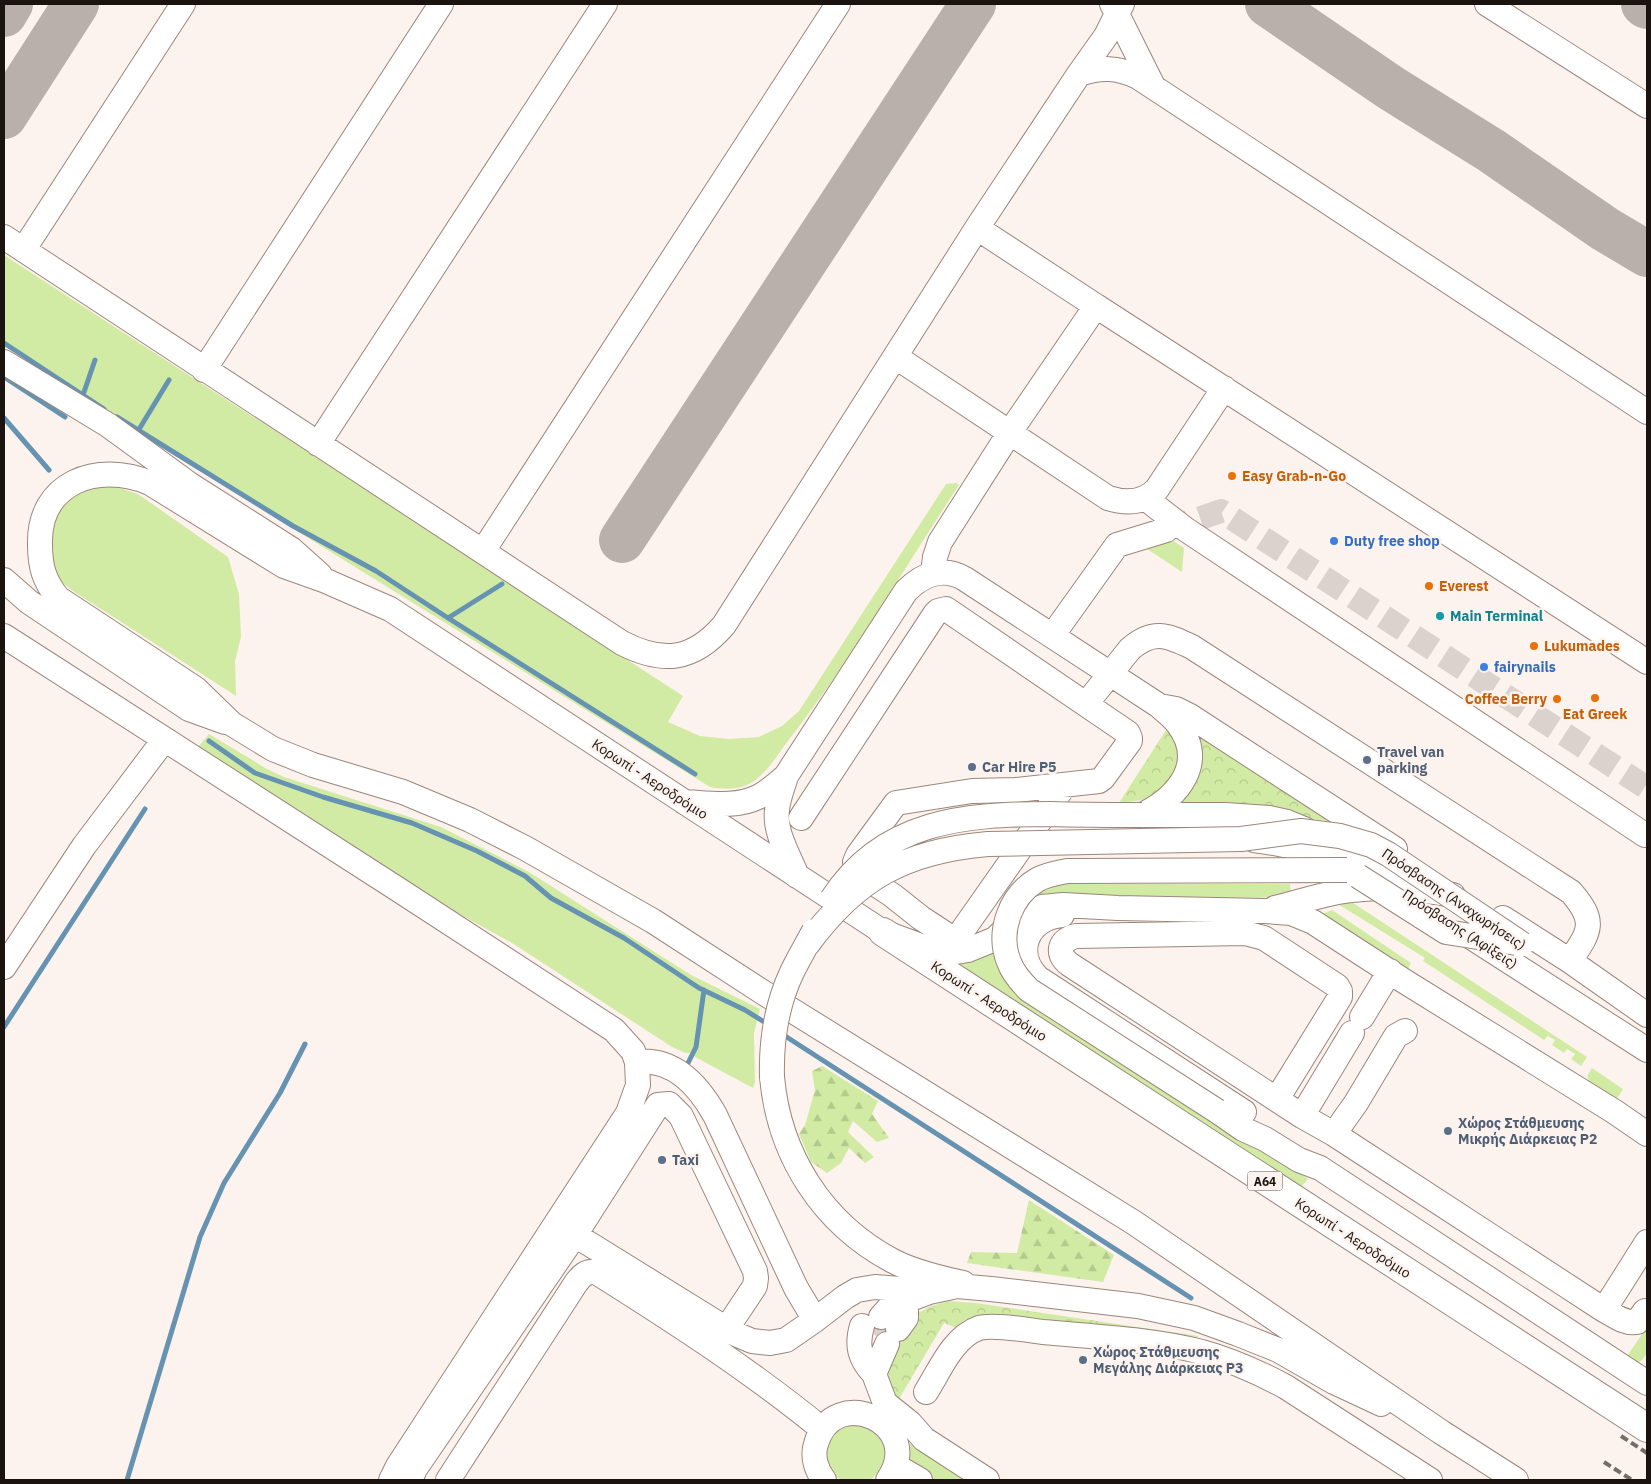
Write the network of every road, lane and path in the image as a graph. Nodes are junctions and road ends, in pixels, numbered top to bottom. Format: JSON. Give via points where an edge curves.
{"nodes":[{"id":1,"x":183,"y":4,"type":"edge"},
{"id":2,"x":441,"y":4,"type":"edge"},
{"id":3,"x":605,"y":4,"type":"edge"},
{"id":4,"x":838,"y":4,"type":"edge"},
{"id":5,"x":1487,"y":4,"type":"edge"},
{"id":6,"x":1117,"y":7,"type":"edge"},
{"id":7,"x":1079,"y":74,"type":"junction"},
{"id":8,"x":1153,"y":86,"type":"junction"},
{"id":9,"x":1647,"y":106,"type":"edge"},
{"id":10,"x":977,"y":228,"type":"junction"},
{"id":11,"x":4,"y":237,"type":"edge"},
{"id":12,"x":24,"y":249,"type":"junction"},
{"id":13,"x":1096,"y":306,"type":"junction"},
{"id":14,"x":896,"y":357,"type":"junction"},
{"id":15,"x":4,"y":362,"type":"edge"},
{"id":16,"x":204,"y":370,"type":"junction"},
{"id":17,"x":1224,"y":388,"type":"junction"},
{"id":18,"x":1647,"y":412,"type":"edge"},
{"id":19,"x":1010,"y":432,"type":"junction"},
{"id":20,"x":318,"y":444,"type":"junction"},
{"id":21,"x":1145,"y":498,"type":"junction"},
{"id":22,"x":1166,"y":530,"type":"tunnel mouth"},
{"id":23,"x":483,"y":551,"type":"junction"},
{"id":24,"x":933,"y":573,"type":"junction"},
{"id":25,"x":4,"y":580,"type":"edge"},
{"id":26,"x":326,"y":581,"type":"junction"},
{"id":27,"x":4,"y":636,"type":"edge"},
{"id":28,"x":1052,"y":636,"type":"junction"},
{"id":29,"x":1647,"y":662,"type":"edge"},
{"id":30,"x":1109,"y":674,"type":"junction"},
{"id":31,"x":1086,"y":704,"type":"junction"},
{"id":32,"x":1158,"y":706,"type":"junction"},
{"id":33,"x":232,"y":724,"type":"junction"},
{"id":34,"x":164,"y":740,"type":"junction"},
{"id":35,"x":807,"y":745,"type":"junction"},
{"id":36,"x":837,"y":765,"type":"junction"},
{"id":37,"x":786,"y":776,"type":"junction"},
{"id":38,"x":1064,"y":786,"type":"junction"},
{"id":39,"x":684,"y":802,"type":"junction"},
{"id":40,"x":1143,"y":815,"type":"junction"},
{"id":41,"x":801,"y":818,"type":"dead end"},
{"id":42,"x":1645,"y":835,"type":"dead end"},
{"id":43,"x":1242,"y":838,"type":"junction"},
{"id":44,"x":1352,"y":873,"type":"junction"},
{"id":45,"x":797,"y":876,"type":"junction"},
{"id":46,"x":1394,"y":887,"type":"junction"},
{"id":47,"x":1472,"y":899,"type":"junction"},
{"id":48,"x":1118,"y":908,"type":"junction"},
{"id":49,"x":1265,"y":911,"type":"junction"},
{"id":50,"x":884,"y":932,"type":"junction"},
{"id":51,"x":1446,"y":932,"type":"junction"},
{"id":52,"x":1522,"y":944,"type":"junction"},
{"id":53,"x":807,"y":945,"type":"junction"},
{"id":54,"x":1570,"y":961,"type":"junction"},
{"id":55,"x":4,"y":967,"type":"edge"},
{"id":56,"x":1390,"y":971,"type":"junction"},
{"id":57,"x":1647,"y":1015,"type":"edge"},
{"id":58,"x":1647,"y":1027,"type":"edge"},
{"id":59,"x":1405,"y":1031,"type":"dead end"},
{"id":60,"x":1647,"y":1050,"type":"edge"},
{"id":61,"x":637,"y":1062,"type":"junction"},
{"id":62,"x":1647,"y":1062,"type":"edge"},
{"id":63,"x":1277,"y":1099,"type":"junction"},
{"id":64,"x":1302,"y":1116,"type":"junction"},
{"id":65,"x":1334,"y":1134,"type":"junction"},
{"id":66,"x":1647,"y":1134,"type":"edge"},
{"id":67,"x":1320,"y":1168,"type":"junction"},
{"id":68,"x":575,"y":1235,"type":"junction"},
{"id":69,"x":1647,"y":1242,"type":"edge"},
{"id":70,"x":991,"y":1289,"type":"junction"},
{"id":71,"x":929,"y":1292,"type":"junction"},
{"id":72,"x":1604,"y":1310,"type":"junction"},
{"id":73,"x":1645,"y":1311,"type":"dead end"},
{"id":74,"x":815,"y":1320,"type":"junction"},
{"id":75,"x":727,"y":1328,"type":"junction"},
{"id":76,"x":880,"y":1328,"type":"junction"},
{"id":77,"x":874,"y":1374,"type":"junction"},
{"id":78,"x":1644,"y":1374,"type":"edge"},
{"id":79,"x":926,"y":1392,"type":"dead end"},
{"id":80,"x":888,"y":1421,"type":"junction"},
{"id":81,"x":1647,"y":1428,"type":"edge"},
{"id":82,"x":822,"y":1429,"type":"junction"},
{"id":83,"x":1441,"y":1432,"type":"junction"},
{"id":84,"x":924,"y":1439,"type":"junction"},
{"id":85,"x":892,"y":1473,"type":"edge"},
{"id":86,"x":391,"y":1480,"type":"edge"},
{"id":87,"x":410,"y":1480,"type":"edge"},
{"id":88,"x":448,"y":1480,"type":"edge"},
{"id":89,"x":824,"y":1480,"type":"edge"},
{"id":90,"x":920,"y":1480,"type":"edge"},
{"id":91,"x":987,"y":1480,"type":"edge"},
{"id":92,"x":1430,"y":1480,"type":"edge"},
{"id":93,"x":1516,"y":1480,"type":"edge"}],
"edges":[{"from":1,"to":12,"type":"street"},
{"from":2,"to":16,"type":"street"},
{"from":3,"to":20,"type":"street"},
{"from":4,"to":23,"type":"street"},
{"from":5,"to":9,"type":"street"},
{"from":6,"to":7,"type":"street","via":[[1106,36]]},
{"from":6,"to":8,"type":"street"},
{"from":7,"to":8,"type":"street","via":[[1095,69],[1124,70]]},
{"from":7,"to":10,"type":"street"},
{"from":8,"to":18,"type":"street"},
{"from":10,"to":13,"type":"street"},
{"from":10,"to":14,"type":"street"},
{"from":11,"to":12,"type":"street"},
{"from":12,"to":16,"type":"street"},
{"from":13,"to":17,"type":"street"},
{"from":13,"to":19,"type":"street"},
{"from":14,"to":19,"type":"street"},
{"from":14,"to":23,"type":"street","via":[[724,624],[696,649],[672,656],[637,650]]},
{"from":15,"to":26,"type":"street","via":[[108,425],[189,484],[291,549]]},
{"from":16,"to":20,"type":"street"},
{"from":17,"to":21,"type":"street","via":[[1158,489]]},
{"from":17,"to":29,"type":"street"},
{"from":19,"to":21,"type":"street","via":[[1108,498],[1126,503]]},
{"from":19,"to":24,"type":"street","via":[[940,542]]},
{"from":20,"to":23,"type":"street"},
{"from":21,"to":42,"type":"street","via":[[1185,529]]},
{"from":22,"to":28,"type":"street","via":[[1117,545]]},
{"from":24,"to":28,"type":"street","via":[[958,575]]},
{"from":24,"to":35,"type":"street","via":[[906,590]]},
{"from":25,"to":33,"type":"street","via":[[29,602],[189,709]]},
{"from":26,"to":33,"type":"street","via":[[284,566],[136,477],[92,476],[58,492],[48,505],[39,532],[40,561],[44,577],[58,598],[196,689]]},
{"from":26,"to":39,"type":"street","name":"Κορωπί - Αεροδρόμιο","via":[[390,609]]},
{"from":27,"to":34,"type":"street"},
{"from":28,"to":30,"type":"street"},
{"from":30,"to":31,"type":"street"},
{"from":30,"to":32,"type":"street"},
{"from":30,"to":54,"type":"street","via":[[1138,641],[1149,637],[1168,636],[1192,647],[1571,892],[1585,911],[1588,925],[1586,936]]},
{"from":31,"to":36,"type":"street","via":[[949,611],[941,610],[935,614]]},
{"from":31,"to":38,"type":"street","via":[[1128,733],[1130,742],[1099,782]]},
{"from":32,"to":40,"type":"street","via":[[1178,724],[1190,750],[1190,763],[1187,776],[1170,798]]},
{"from":32,"to":47,"type":"street","via":[[1176,709],[1190,716]]},
{"from":33,"to":83,"type":"street","via":[[290,757],[403,792],[470,820],[653,921],[1133,1222]]},
{"from":34,"to":55,"type":"street","via":[[84,846]]},
{"from":34,"to":61,"type":"street","via":[[614,1030],[633,1051]]},
{"from":35,"to":36,"type":"street"},
{"from":35,"to":37,"type":"street"},
{"from":36,"to":41,"type":"street"},
{"from":37,"to":39,"type":"street","via":[[759,797],[746,802]]},
{"from":37,"to":45,"type":"street","via":[[776,820]]},
{"from":38,"to":38,"type":"street","via":[[972,791],[896,803],[858,855],[857,872],[947,935],[960,934]]},
{"from":39,"to":45,"type":"street","name":"Κορωπί - Αεροδρόμιο"},
{"from":40,"to":46,"type":"street","name":"Πρόσβασης (Αφίξεις)","via":[[1269,818],[1304,828]]},
{"from":40,"to":53,"type":"street","name":"Πρόσβασης (Αφίξεις)","bridge":true,"via":[[1005,814],[952,820],[910,833],[860,865],[824,911]]},
{"from":43,"to":44,"type":"street","bridge":true,"via":[[1307,850]]},
{"from":43,"to":52,"type":"street","name":"Πρόσβασης (Αναχωρήσεις)","bridge":true,"via":[[1301,832],[1340,836],[1371,845]]},
{"from":43,"to":53,"type":"street","bridge":true,"via":[[988,844],[927,854],[898,864],[847,898]]},
{"from":44,"to":51,"type":"street","bridge":true},
{"from":44,"to":67,"type":"street","bridge":true,"via":[[1067,871],[1039,879],[1022,893],[1013,904],[1005,933],[1006,953],[1014,972],[1029,990],[1243,1129]]},
{"from":45,"to":50,"type":"street","name":"Κορωπί - Αεροδρόμιο"},
{"from":46,"to":47,"type":"street"},
{"from":46,"to":49,"type":"street","via":[[1336,892]]},
{"from":46,"to":60,"type":"street","name":"Πρόσβασης (Αφίξεις)"},
{"from":47,"to":54,"type":"street"},
{"from":48,"to":49,"type":"street"},
{"from":48,"to":50,"type":"street","via":[[1042,907],[1013,922],[995,939],[956,952],[929,949]]},
{"from":48,"to":67,"type":"street","via":[[1060,915],[1041,921],[1025,945],[1031,970],[1038,978],[1310,1155]]},
{"from":49,"to":56,"type":"street","via":[[1291,913],[1313,922]]},
{"from":50,"to":81,"type":"highway","name":"Κορωπί - Αεροδρόμιο","number":"Α64"},
{"from":51,"to":52,"type":"street","bridge":true},
{"from":51,"to":62,"type":"street"},
{"from":52,"to":58,"type":"street","name":"Πρόσβασης (Αναχωρήσεις)"},
{"from":53,"to":70,"type":"street","bridge":true,"via":[[781,1001],[772,1062],[780,1123],[804,1179],[844,1226],[868,1245],[908,1267]]},
{"from":54,"to":57,"type":"street"},
{"from":56,"to":64,"type":"street"},
{"from":56,"to":66,"type":"street"},
{"from":59,"to":65,"type":"street","via":[[1396,1036]]},
{"from":61,"to":74,"type":"street","via":[[658,1062],[674,1069],[704,1095],[796,1288]]},
{"from":61,"to":86,"type":"street","via":[[638,1085],[628,1113]]},
{"from":63,"to":63,"type":"street","via":[[1340,997],[1337,986],[1264,938],[1245,933],[1076,936],[1063,942],[1061,955],[1069,964]]},
{"from":63,"to":64,"type":"street"},
{"from":64,"to":65,"type":"street"},
{"from":65,"to":72,"type":"street"},
{"from":67,"to":78,"type":"street"},
{"from":68,"to":75,"type":"street"},
{"from":68,"to":75,"type":"street","via":[[658,1105],[669,1104],[681,1116],[755,1271],[755,1286]]},
{"from":68,"to":87,"type":"street"},
{"from":69,"to":72,"type":"street"},
{"from":70,"to":71,"type":"street","via":[[957,1286]]},
{"from":70,"to":83,"type":"street","via":[[1138,1306],[1194,1318],[1278,1350],[1334,1382]]},
{"from":71,"to":74,"type":"street","via":[[866,1288],[845,1296]]},
{"from":71,"to":76,"type":"street","via":[[906,1302]]},
{"from":72,"to":73,"type":"street","via":[[1631,1323],[1637,1322]]},
{"from":74,"to":75,"type":"street","via":[[786,1340],[770,1342],[752,1341]]},
{"from":76,"to":77,"type":"street"},
{"from":76,"to":77,"type":"street","via":[[858,1338],[868,1367]]},
{"from":77,"to":80,"type":"street"},
{"from":79,"to":92,"type":"street","via":[[955,1345],[968,1333],[980,1328],[1165,1344],[1204,1353],[1267,1377]]},
{"from":80,"to":82,"type":"street","via":[[856,1412],[840,1415]]},
{"from":80,"to":84,"type":"street"},
{"from":80,"to":84,"type":"street","via":[[910,1423]]},
{"from":80,"to":85,"type":"street","via":[[897,1451]]},
{"from":82,"to":88,"type":"street","via":[[690,1332],[596,1272],[589,1272],[576,1283]]},
{"from":82,"to":89,"type":"street","via":[[814,1454],[817,1469]]},
{"from":83,"to":93,"type":"street"},
{"from":84,"to":91,"type":"street"},
{"from":85,"to":90,"type":"street"}]}
